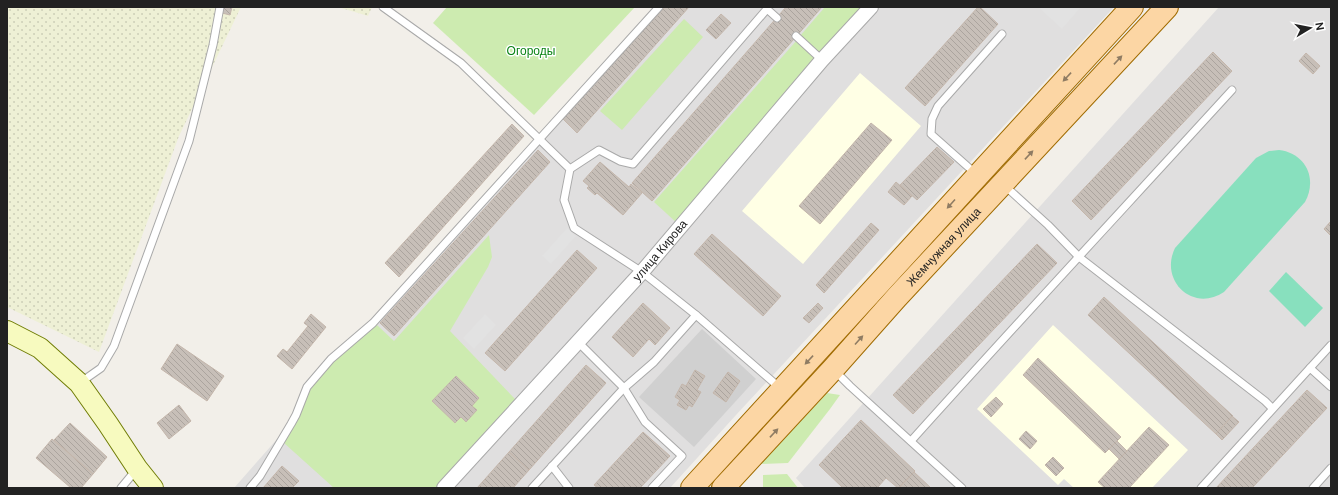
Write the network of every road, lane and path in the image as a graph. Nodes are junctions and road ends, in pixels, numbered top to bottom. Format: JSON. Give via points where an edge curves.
{"nodes":[{"id":1,"x":220,"y":7,"type":"edge"},
{"id":2,"x":383,"y":7,"type":"edge"},
{"id":3,"x":659,"y":7,"type":"edge"},
{"id":4,"x":871,"y":7,"type":"edge"},
{"id":5,"x":1132,"y":7,"type":"edge"},
{"id":6,"x":1167,"y":7,"type":"edge"},
{"id":7,"x":767,"y":8,"type":"edge"},
{"id":8,"x":777,"y":18,"type":"dead end"},
{"id":9,"x":1002,"y":34,"type":"dead end"},
{"id":10,"x":796,"y":36,"type":"dead end"},
{"id":11,"x":822,"y":60,"type":"junction"},
{"id":12,"x":1232,"y":90,"type":"dead end"},
{"id":13,"x":539,"y":138,"type":"junction"},
{"id":14,"x":570,"y":169,"type":"junction"},
{"id":15,"x":977,"y":175,"type":"junction"},
{"id":16,"x":1003,"y":184,"type":"junction"},
{"id":17,"x":1079,"y":257,"type":"junction"},
{"id":18,"x":642,"y":272,"type":"junction"},
{"id":19,"x":696,"y":315,"type":"junction"},
{"id":20,"x":7,"y":331,"type":"edge"},
{"id":21,"x":578,"y":342,"type":"junction"},
{"id":22,"x":1331,"y":345,"type":"edge"},
{"id":23,"x":1310,"y":368,"type":"junction"},
{"id":24,"x":833,"y":369,"type":"junction"},
{"id":25,"x":79,"y":383,"type":"junction"},
{"id":26,"x":1331,"y":387,"type":"edge"},
{"id":27,"x":624,"y":388,"type":"junction"},
{"id":28,"x":782,"y":389,"type":"junction"},
{"id":29,"x":1272,"y":408,"type":"junction"},
{"id":30,"x":911,"y":441,"type":"junction"},
{"id":31,"x":722,"y":454,"type":"junction"},
{"id":32,"x":552,"y":466,"type":"junction"},
{"id":33,"x":137,"y":468,"type":"junction"},
{"id":34,"x":1331,"y":468,"type":"edge"},
{"id":35,"x":738,"y":472,"type":"junction"},
{"id":36,"x":121,"y":488,"type":"edge"},
{"id":37,"x":153,"y":488,"type":"edge"},
{"id":38,"x":250,"y":488,"type":"edge"},
{"id":39,"x":444,"y":488,"type":"edge"},
{"id":40,"x":532,"y":488,"type":"edge"},
{"id":41,"x":569,"y":488,"type":"edge"},
{"id":42,"x":652,"y":488,"type":"edge"},
{"id":43,"x":692,"y":488,"type":"edge"},
{"id":44,"x":723,"y":488,"type":"edge"},
{"id":45,"x":962,"y":488,"type":"edge"},
{"id":46,"x":1202,"y":488,"type":"edge"},
{"id":47,"x":1313,"y":488,"type":"edge"}],
"edges":[{"from":1,"to":25,"type":"lane","via":[[189,142],[114,346],[101,368]]},
{"from":2,"to":13,"type":"lane","via":[[461,63]]},
{"from":3,"to":13,"type":"lane"},
{"from":4,"to":11,"type":"street","name":"улица Кирова"},
{"from":5,"to":15,"type":"main road","name":"Жемчужная улица","one_way":true},
{"from":16,"to":6,"type":"main road","name":"Жемчужная улица","one_way":true},
{"from":7,"to":8,"type":"lane"},
{"from":7,"to":14,"type":"lane","via":[[634,164],[620,161],[599,150]]},
{"from":9,"to":15,"type":"lane","via":[[938,106],[932,119],[930,134]]},
{"from":10,"to":11,"type":"lane"},
{"from":11,"to":18,"type":"street","name":"улица Кирова"},
{"from":12,"to":17,"type":"lane"},
{"from":13,"to":14,"type":"lane"},
{"from":13,"to":38,"type":"lane","via":[[373,324],[331,359],[307,387],[291,424]]},
{"from":14,"to":18,"type":"lane","via":[[564,200],[574,228]]},
{"from":15,"to":28,"type":"main road","name":"Жемчужная улица","one_way":true},
{"from":16,"to":17,"type":"lane","via":[[1048,224]]},
{"from":24,"to":16,"type":"main road","name":"Жемчужная улица","one_way":true},
{"from":17,"to":29,"type":"lane"},
{"from":17,"to":30,"type":"lane"},
{"from":18,"to":19,"type":"lane"},
{"from":18,"to":21,"type":"street","name":"улица Кирова"},
{"from":19,"to":27,"type":"lane","via":[[654,362]]},
{"from":19,"to":28,"type":"lane"},
{"from":20,"to":25,"type":"street","via":[[40,348]]},
{"from":21,"to":27,"type":"lane"},
{"from":21,"to":39,"type":"street","name":"улица Кирова"},
{"from":22,"to":23,"type":"lane"},
{"from":23,"to":26,"type":"lane"},
{"from":23,"to":29,"type":"lane"},
{"from":24,"to":30,"type":"lane"},
{"from":35,"to":24,"type":"main road","name":"Жемчужная улица","one_way":true},
{"from":25,"to":33,"type":"street"},
{"from":27,"to":32,"type":"lane"},
{"from":27,"to":42,"type":"lane","via":[[645,422],[682,456]]},
{"from":28,"to":31,"type":"main road","name":"Жемчужная улица"},
{"from":29,"to":46,"type":"lane"},
{"from":30,"to":45,"type":"lane"},
{"from":31,"to":35,"type":"main road","via":[[724,470],[730,473]]},
{"from":31,"to":43,"type":"main road","name":"Жемчужная улица"},
{"from":32,"to":40,"type":"lane"},
{"from":32,"to":41,"type":"lane"},
{"from":33,"to":36,"type":"lane"},
{"from":33,"to":37,"type":"street"},
{"from":34,"to":47,"type":"lane"},
{"from":35,"to":44,"type":"main road","name":"Жемчужная улица"}]}
